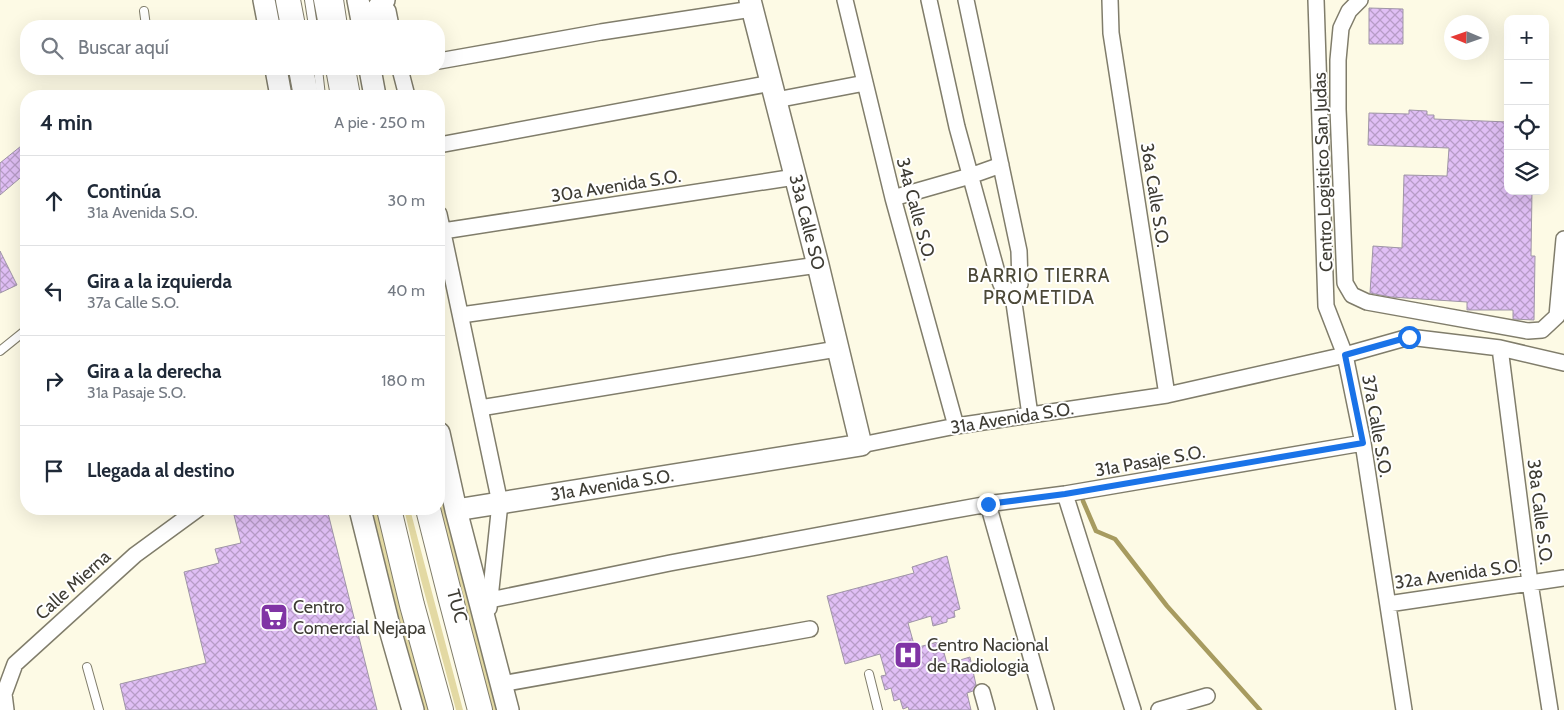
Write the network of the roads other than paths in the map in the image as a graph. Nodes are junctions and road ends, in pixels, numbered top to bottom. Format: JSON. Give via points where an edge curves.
{"nodes":[{"id":1,"x":264,"y":0,"type":"edge"},
{"id":2,"x":288,"y":0,"type":"edge"},
{"id":3,"x":309,"y":0,"type":"edge"},
{"id":4,"x":318,"y":0,"type":"edge"},
{"id":5,"x":331,"y":0,"type":"edge"},
{"id":6,"x":358,"y":0,"type":"edge"},
{"id":7,"x":844,"y":0,"type":"edge"},
{"id":8,"x":929,"y":0,"type":"edge"},
{"id":9,"x":966,"y":0,"type":"edge"},
{"id":10,"x":1110,"y":0,"type":"edge"},
{"id":11,"x":1316,"y":0,"type":"edge"},
{"id":12,"x":1360,"y":0,"type":"edge"},
{"id":13,"x":383,"y":1,"type":"edge"},
{"id":14,"x":751,"y":4,"type":"edge"},
{"id":15,"x":144,"y":11,"type":"dead end"},
{"id":16,"x":145,"y":20,"type":"edge"},
{"id":17,"x":268,"y":20,"type":"edge"},
{"id":18,"x":292,"y":20,"type":"edge"},
{"id":19,"x":312,"y":20,"type":"edge"},
{"id":20,"x":322,"y":20,"type":"edge"},
{"id":21,"x":334,"y":20,"type":"edge"},
{"id":22,"x":362,"y":20,"type":"edge"},
{"id":23,"x":371,"y":20,"type":"edge"},
{"id":24,"x":390,"y":20,"type":"edge"},
{"id":25,"x":445,"y":61,"type":"edge"},
{"id":26,"x":277,"y":75,"type":"edge"},
{"id":27,"x":303,"y":75,"type":"edge"},
{"id":28,"x":316,"y":75,"type":"edge"},
{"id":29,"x":331,"y":75,"type":"edge"},
{"id":30,"x":344,"y":75,"type":"edge"},
{"id":31,"x":371,"y":75,"type":"edge"},
{"id":32,"x":402,"y":75,"type":"edge"},
{"id":33,"x":865,"y":83,"type":"junction"},
{"id":34,"x":280,"y":90,"type":"edge"},
{"id":35,"x":307,"y":90,"type":"edge"},
{"id":36,"x":311,"y":90,"type":"edge"},
{"id":37,"x":335,"y":90,"type":"edge"},
{"id":38,"x":347,"y":90,"type":"edge"},
{"id":39,"x":374,"y":90,"type":"edge"},
{"id":40,"x":405,"y":90,"type":"edge"},
{"id":41,"x":774,"y":92,"type":"junction"},
{"id":42,"x":445,"y":144,"type":"edge"},
{"id":43,"x":1001,"y":165,"type":"junction"},
{"id":44,"x":970,"y":176,"type":"junction"},
{"id":45,"x":795,"y":177,"type":"junction"},
{"id":46,"x":893,"y":198,"type":"junction"},
{"id":47,"x":445,"y":232,"type":"edge"},
{"id":48,"x":1564,"y":239,"type":"edge"},
{"id":49,"x":445,"y":241,"type":"edge"},
{"id":50,"x":818,"y":265,"type":"junction"},
{"id":51,"x":1012,"y":296,"type":"junction"},
{"id":52,"x":461,"y":315,"type":"junction"},
{"id":53,"x":20,"y":335,"type":"edge"},
{"id":54,"x":837,"y":348,"type":"junction"},
{"id":55,"x":1500,"y":348,"type":"junction"},
{"id":56,"x":0,"y":351,"type":"edge"},
{"id":57,"x":1345,"y":355,"type":"junction"},
{"id":58,"x":1564,"y":363,"type":"edge"},
{"id":59,"x":1167,"y":395,"type":"junction"},
{"id":60,"x":480,"y":408,"type":"junction"},
{"id":61,"x":1030,"y":415,"type":"junction"},
{"id":62,"x":956,"y":426,"type":"junction"},
{"id":63,"x":1363,"y":443,"type":"junction"},
{"id":64,"x":861,"y":445,"type":"junction"},
{"id":65,"x":445,"y":466,"type":"edge"},
{"id":66,"x":1065,"y":494,"type":"junction"},
{"id":67,"x":500,"y":502,"type":"junction"},
{"id":68,"x":988,"y":504,"type":"junction"},
{"id":69,"x":456,"y":510,"type":"junction"},
{"id":70,"x":184,"y":515,"type":"edge"},
{"id":71,"x":361,"y":515,"type":"edge"},
{"id":72,"x":390,"y":515,"type":"edge"},
{"id":73,"x":430,"y":515,"type":"edge"},
{"id":74,"x":1564,"y":578,"type":"edge"},
{"id":75,"x":1530,"y":583,"type":"junction"},
{"id":76,"x":490,"y":600,"type":"junction"},
{"id":77,"x":1388,"y":604,"type":"junction"},
{"id":78,"x":486,"y":625,"type":"junction"},
{"id":79,"x":810,"y":629,"type":"dead end"},
{"id":80,"x":87,"y":666,"type":"dead end"},
{"id":81,"x":868,"y":674,"type":"dead end"},
{"id":82,"x":500,"y":684,"type":"junction"},
{"id":83,"x":982,"y":692,"type":"dead end"},
{"id":84,"x":1207,"y":696,"type":"dead end"},
{"id":85,"x":7,"y":709,"type":"edge"},
{"id":86,"x":98,"y":710,"type":"edge"},
{"id":87,"x":413,"y":710,"type":"edge"},
{"id":88,"x":441,"y":710,"type":"edge"},
{"id":89,"x":480,"y":710,"type":"edge"},
{"id":90,"x":508,"y":710,"type":"edge"},
{"id":91,"x":878,"y":710,"type":"edge"},
{"id":92,"x":986,"y":710,"type":"edge"},
{"id":93,"x":1046,"y":710,"type":"edge"},
{"id":94,"x":1133,"y":710,"type":"edge"},
{"id":95,"x":1159,"y":710,"type":"edge"},
{"id":96,"x":1404,"y":710,"type":"edge"},
{"id":97,"x":1550,"y":710,"type":"edge"}],
"edges":[{"from":1,"to":17,"type":"street"},
{"from":2,"to":18,"type":"main road"},
{"from":3,"to":19,"type":"lane"},
{"from":4,"to":20,"type":"lane"},
{"from":5,"to":21,"type":"main road"},
{"from":6,"to":22,"type":"street"},
{"from":7,"to":33,"type":"street","name":"34a Calle S.O."},
{"from":8,"to":44,"type":"street"},
{"from":9,"to":43,"type":"street"},
{"from":10,"to":59,"type":"street","name":"36a Calle S.O.","via":[[1111,33]]},
{"from":11,"to":57,"type":"street","name":"37a Calle S.O.","via":[[1326,306]]},
{"from":12,"to":48,"type":"street","name":"Centro Logistico San Judas","via":[[1348,11],[1341,28],[1338,60],[1345,283],[1352,295],[1367,302],[1528,331],[1542,330],[1557,316]]},
{"from":13,"to":23,"type":"street"},
{"from":13,"to":24,"type":"street"},
{"from":14,"to":25,"type":"street"},
{"from":14,"to":41,"type":"street","name":"33a Calle SO"},
{"from":15,"to":16,"type":"lane"},
{"from":26,"to":34,"type":"street"},
{"from":27,"to":35,"type":"main road"},
{"from":28,"to":36,"type":"lane"},
{"from":29,"to":37,"type":"lane"},
{"from":30,"to":38,"type":"main road"},
{"from":31,"to":39,"type":"street"},
{"from":32,"to":40,"type":"street"},
{"from":33,"to":41,"type":"street"},
{"from":33,"to":46,"type":"street","name":"34a Calle S.O."},
{"from":41,"to":42,"type":"street"},
{"from":41,"to":45,"type":"street","name":"33a Calle SO"},
{"from":43,"to":44,"type":"street"},
{"from":43,"to":51,"type":"street","via":[[1019,257],[1020,284]]},
{"from":44,"to":46,"type":"street"},
{"from":44,"to":51,"type":"street","via":[[998,276]]},
{"from":45,"to":47,"type":"street","name":"30a Avenida S.O."},
{"from":45,"to":50,"type":"street","name":"33a Calle SO"},
{"from":46,"to":62,"type":"street","name":"34a Calle S.O."},
{"from":49,"to":52,"type":"street"},
{"from":50,"to":52,"type":"street"},
{"from":50,"to":54,"type":"street","name":"33a Calle SO"},
{"from":51,"to":61,"type":"street"},
{"from":52,"to":60,"type":"street"},
{"from":53,"to":56,"type":"lane"},
{"from":54,"to":60,"type":"street"},
{"from":54,"to":64,"type":"street","name":"33a Calle SO"},
{"from":55,"to":57,"type":"street","name":"31a Avenida S.O.","via":[[1409,337]]},
{"from":55,"to":58,"type":"street","name":"31a Avenida S.O."},
{"from":55,"to":75,"type":"street","name":"38a Calle S.O."},
{"from":57,"to":59,"type":"street","name":"31a Avenida S.O."},
{"from":57,"to":63,"type":"street","name":"37a Calle S.O."},
{"from":59,"to":61,"type":"street","name":"31a Avenida S.O."},
{"from":60,"to":67,"type":"street"},
{"from":61,"to":62,"type":"street","name":"31a Avenida S.O."},
{"from":62,"to":64,"type":"street","name":"31a Avenida S.O."},
{"from":63,"to":66,"type":"street","name":"31a Pasaje S.O."},
{"from":63,"to":77,"type":"street","name":"37a Calle S.O."},
{"from":64,"to":67,"type":"street","name":"31a Avenida S.O."},
{"from":65,"to":69,"type":"street"},
{"from":66,"to":68,"type":"street","name":"31a Pasaje S.O."},
{"from":66,"to":94,"type":"street"},
{"from":67,"to":69,"type":"street","name":"31a Avenida S.O."},
{"from":67,"to":76,"type":"street"},
{"from":68,"to":76,"type":"street","name":"31a Pasaje S.O."},
{"from":68,"to":93,"type":"street"},
{"from":69,"to":78,"type":"street"},
{"from":70,"to":85,"type":"street","name":"Calle Mierna","via":[[135,554],[15,664],[4,694]]},
{"from":71,"to":87,"type":"street"},
{"from":72,"to":88,"type":"main road"},
{"from":73,"to":89,"type":"main road"},
{"from":74,"to":75,"type":"street","name":"32a Avenida S.O."},
{"from":75,"to":77,"type":"street","name":"32a Avenida S.O."},
{"from":75,"to":97,"type":"street","name":"38a Calle S.O."},
{"from":76,"to":78,"type":"street"},
{"from":77,"to":96,"type":"street","name":"37a Calle S.O."},
{"from":78,"to":82,"type":"street"},
{"from":79,"to":82,"type":"street"},
{"from":80,"to":86,"type":"lane"},
{"from":81,"to":91,"type":"lane"},
{"from":82,"to":90,"type":"street"},
{"from":83,"to":92,"type":"street"},
{"from":84,"to":95,"type":"street"}]}
